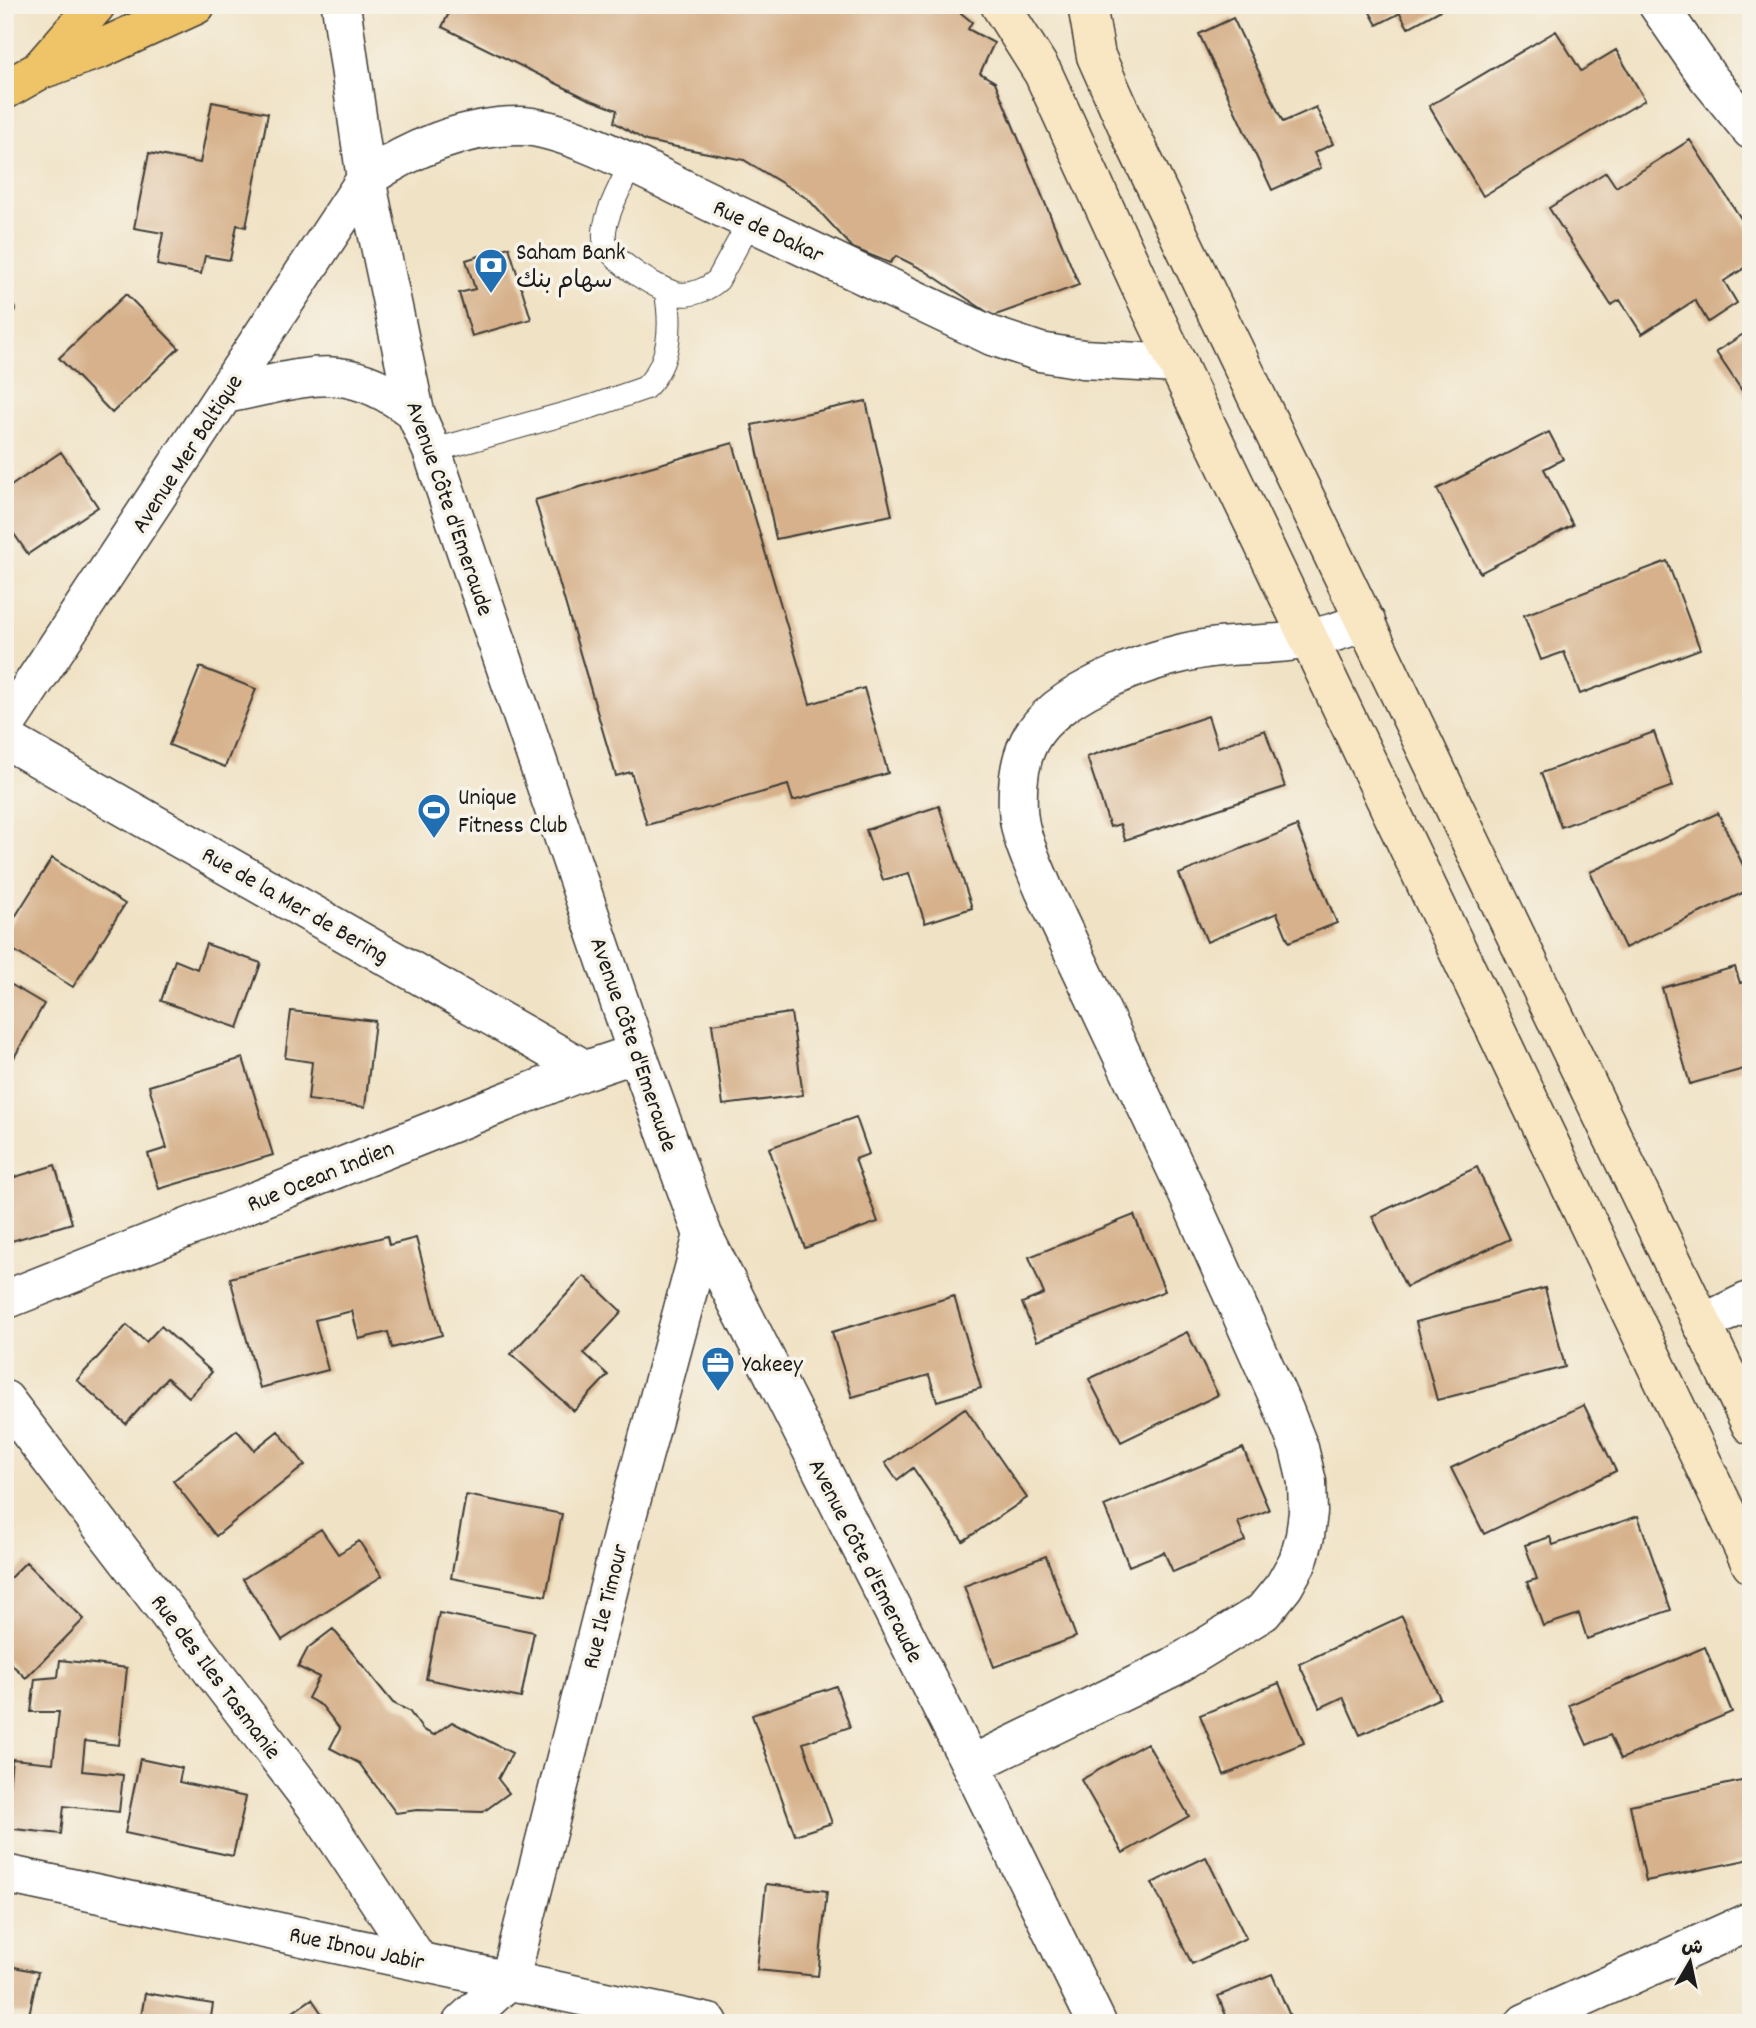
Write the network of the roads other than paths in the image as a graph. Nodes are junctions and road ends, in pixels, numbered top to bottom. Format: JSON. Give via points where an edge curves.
{"nodes":[{"id":1,"x":96,"y":5,"type":"edge"},
{"id":2,"x":196,"y":5,"type":"edge"},
{"id":3,"x":341,"y":5,"type":"edge"},
{"id":4,"x":1000,"y":5,"type":"edge"},
{"id":5,"x":1087,"y":5,"type":"edge"},
{"id":6,"x":1658,"y":5,"type":"edge"},
{"id":7,"x":40,"y":70,"type":"junction"},
{"id":8,"x":5,"y":90,"type":"edge"},
{"id":9,"x":1751,"y":130,"type":"edge"},
{"id":10,"x":631,"y":164,"type":"junction"},
{"id":11,"x":366,"y":179,"type":"junction"},
{"id":12,"x":750,"y":221,"type":"junction"},
{"id":13,"x":666,"y":291,"type":"junction"},
{"id":14,"x":1178,"y":364,"type":"junction"},
{"id":15,"x":225,"y":394,"type":"junction"},
{"id":16,"x":415,"y":412,"type":"junction"},
{"id":17,"x":432,"y":451,"type":"junction"},
{"id":18,"x":1366,"y":622,"type":"junction"},
{"id":19,"x":1309,"y":639,"type":"junction"},
{"id":20,"x":5,"y":726,"type":"edge"},
{"id":21,"x":5,"y":738,"type":"edge"},
{"id":22,"x":637,"y":1053,"type":"junction"},
{"id":23,"x":586,"y":1070,"type":"junction"},
{"id":24,"x":703,"y":1235,"type":"junction"},
{"id":25,"x":5,"y":1300,"type":"edge"},
{"id":26,"x":1751,"y":1300,"type":"edge"},
{"id":27,"x":1702,"y":1324,"type":"junction"},
{"id":28,"x":5,"y":1400,"type":"edge"},
{"id":29,"x":1751,"y":1425,"type":"edge"},
{"id":30,"x":1751,"y":1564,"type":"edge"},
{"id":31,"x":971,"y":1765,"type":"junction"},
{"id":32,"x":5,"y":1874,"type":"edge"},
{"id":33,"x":1751,"y":1920,"type":"edge"},
{"id":34,"x":418,"y":1960,"type":"junction"},
{"id":35,"x":510,"y":1979,"type":"junction"},
{"id":36,"x":462,"y":2023,"type":"edge"},
{"id":37,"x":709,"y":2023,"type":"edge"},
{"id":38,"x":1097,"y":2023,"type":"edge"},
{"id":39,"x":1525,"y":2023,"type":"edge"}],
"edges":[{"from":1,"to":7,"type":"main road"},
{"from":2,"to":7,"type":"main road","via":[[133,36]]},
{"from":3,"to":11,"type":"street","name":"Avenue Côte d'Emeraude"},
{"from":4,"to":14,"type":"main road","via":[[1044,73]]},
{"from":5,"to":18,"type":"main road","via":[[1097,56],[1132,136]]},
{"from":6,"to":9,"type":"street"},
{"from":7,"to":8,"type":"main road"},
{"from":10,"to":11,"type":"street","name":"Rue de Dakar","via":[[556,133],[519,126],[448,139],[392,161]]},
{"from":10,"to":12,"type":"street","name":"Rue de Dakar"},
{"from":10,"to":13,"type":"lane","via":[[608,217],[605,243],[624,265]]},
{"from":11,"to":15,"type":"street","name":"Avenue Mer Baltique"},
{"from":11,"to":16,"type":"street","name":"Avenue Côte d'Emeraude"},
{"from":12,"to":13,"type":"lane","via":[[718,280],[694,293]]},
{"from":12,"to":14,"type":"street","name":"Rue de Dakar","via":[[992,336],[1040,352],[1083,359]]},
{"from":13,"to":17,"type":"lane","via":[[669,316],[663,362],[645,388]]},
{"from":14,"to":19,"type":"main road"},
{"from":15,"to":16,"type":"street","via":[[303,376],[337,376],[366,381]]},
{"from":15,"to":20,"type":"street","name":"Avenue Mer Baltique"},
{"from":16,"to":17,"type":"street","name":"Avenue Côte d'Emeraude"},
{"from":17,"to":22,"type":"street","name":"Avenue Côte d'Emeraude"},
{"from":18,"to":19,"type":"street"},
{"from":18,"to":27,"type":"main road"},
{"from":19,"to":30,"type":"main road"},
{"from":19,"to":31,"type":"street","via":[[1191,651],[1127,671],[1086,691],[1051,712],[1029,741],[1019,775],[1018,811],[1044,890],[1184,1186],[1299,1448],[1308,1512],[1298,1561],[1264,1612],[1173,1667]]},
{"from":21,"to":23,"type":"street","name":"Rue de la Mer de Bering"},
{"from":22,"to":23,"type":"street","name":"Rue Ocean Indien"},
{"from":22,"to":24,"type":"street","name":"Avenue Côte d'Emeraude"},
{"from":23,"to":25,"type":"street","name":"Rue Ocean Indien"},
{"from":24,"to":31,"type":"street","name":"Avenue Côte d'Emeraude"},
{"from":24,"to":35,"type":"street","name":"Rue Ile Timour"},
{"from":26,"to":27,"type":"street"},
{"from":27,"to":29,"type":"main road"},
{"from":28,"to":34,"type":"street","name":"Rue des Iles Tasmanie","via":[[315,1805]]},
{"from":31,"to":38,"type":"street","name":"Avenue Côte d'Emeraude"},
{"from":32,"to":34,"type":"street","name":"Rue Ibnou Jabir"},
{"from":33,"to":39,"type":"street"},
{"from":34,"to":35,"type":"street","name":"Rue Ibnou Jabir"},
{"from":35,"to":36,"type":"street"},
{"from":35,"to":37,"type":"street","name":"Rue Ibnou Jabir"}]}
